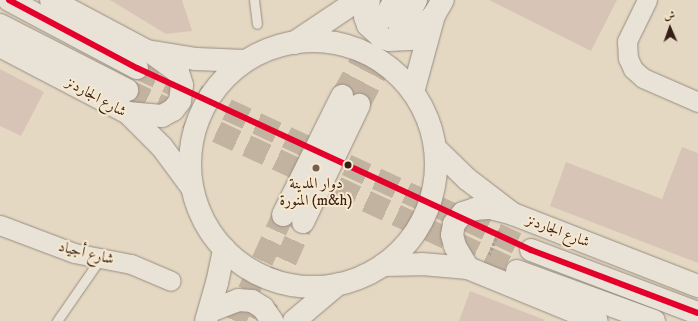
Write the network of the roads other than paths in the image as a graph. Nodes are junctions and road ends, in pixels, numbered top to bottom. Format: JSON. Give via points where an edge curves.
{"nodes":[{"id":1,"x":9,"y":0,"type":"edge"},
{"id":2,"x":51,"y":0,"type":"edge"},
{"id":3,"x":254,"y":0,"type":"edge"},
{"id":4,"x":358,"y":0,"type":"edge"},
{"id":5,"x":369,"y":0,"type":"edge"},
{"id":6,"x":416,"y":0,"type":"edge"},
{"id":7,"x":647,"y":0,"type":"edge"},
{"id":8,"x":439,"y":8,"type":"edge"},
{"id":9,"x":393,"y":15,"type":"tunnel mouth"},
{"id":10,"x":257,"y":24,"type":"dead end"},
{"id":11,"x":0,"y":25,"type":"edge"},
{"id":12,"x":294,"y":43,"type":"junction"},
{"id":13,"x":0,"y":46,"type":"edge"},
{"id":14,"x":142,"y":59,"type":"junction"},
{"id":15,"x":245,"y":61,"type":"junction"},
{"id":16,"x":127,"y":90,"type":"tunnel mouth"},
{"id":17,"x":413,"y":92,"type":"junction"},
{"id":18,"x":350,"y":100,"type":"tunnel mouth"},
{"id":19,"x":698,"y":102,"type":"edge"},
{"id":20,"x":128,"y":113,"type":"junction"},
{"id":21,"x":435,"y":148,"type":"junction"},
{"id":22,"x":191,"y":186,"type":"junction"},
{"id":23,"x":509,"y":213,"type":"junction"},
{"id":24,"x":293,"y":218,"type":"tunnel mouth"},
{"id":25,"x":0,"y":225,"type":"edge"},
{"id":26,"x":224,"y":249,"type":"junction"},
{"id":27,"x":531,"y":250,"type":"tunnel mouth"},
{"id":28,"x":100,"y":259,"type":"junction"},
{"id":29,"x":383,"y":265,"type":"junction"},
{"id":30,"x":475,"y":271,"type":"junction"},
{"id":31,"x":517,"y":271,"type":"tunnel mouth"},
{"id":32,"x":171,"y":282,"type":"dead end"},
{"id":33,"x":338,"y":284,"type":"junction"},
{"id":34,"x":698,"y":286,"type":"edge"},
{"id":35,"x":698,"y":313,"type":"edge"},
{"id":36,"x":208,"y":316,"type":"edge"},
{"id":37,"x":57,"y":321,"type":"edge"},
{"id":38,"x":272,"y":321,"type":"edge"},
{"id":39,"x":294,"y":321,"type":"edge"},
{"id":40,"x":598,"y":321,"type":"edge"},
{"id":41,"x":654,"y":321,"type":"edge"}],
"edges":[{"from":1,"to":14,"type":"street"},
{"from":2,"to":14,"type":"street"},
{"from":3,"to":10,"type":"lane"},
{"from":4,"to":12,"type":"street"},
{"from":5,"to":8,"type":"street","via":[[365,17],[368,25],[382,38],[389,40],[410,39]]},
{"from":6,"to":9,"type":"street"},
{"from":7,"to":19,"type":"street","via":[[627,41],[628,58],[633,69],[644,78]]},
{"from":8,"to":17,"type":"street"},
{"from":11,"to":16,"type":"street"},
{"from":12,"to":15,"type":"street","via":[[269,49]]},
{"from":12,"to":17,"type":"street","via":[[328,42],[361,51],[389,68]]},
{"from":13,"to":20,"type":"street","name":"شارع الجاردنز"},
{"from":14,"to":15,"type":"street","via":[[196,58]]},
{"from":14,"to":20,"type":"street","via":[[178,72],[182,86],[180,101],[173,110],[162,116]]},
{"from":15,"to":22,"type":"street","via":[[218,85],[199,115],[190,150]]},
{"from":17,"to":21,"type":"street","via":[[427,119]]},
{"from":18,"to":24,"type":"street"},
{"from":20,"to":22,"type":"street","name":"شارع الجاردنز","via":[[162,148]]},
{"from":21,"to":23,"type":"street","name":"شارع الجاردنز","via":[[467,179]]},
{"from":21,"to":29,"type":"street","via":[[435,175],[419,226],[403,247]]},
{"from":22,"to":26,"type":"street","via":[[203,219]]},
{"from":23,"to":30,"type":"street","via":[[475,209],[463,213],[454,224],[452,235],[455,246]]},
{"from":23,"to":34,"type":"street","name":"شارع الجاردنز"},
{"from":25,"to":28,"type":"street","name":"شارع أجياد","via":[[74,253]]},
{"from":26,"to":33,"type":"street","via":[[251,270],[276,281],[317,287]]},
{"from":26,"to":36,"type":"street"},
{"from":27,"to":35,"type":"street"},
{"from":28,"to":32,"type":"street","name":"شارع أجياد","via":[[131,264]]},
{"from":28,"to":37,"type":"lane"},
{"from":29,"to":30,"type":"street","via":[[422,264]]},
{"from":29,"to":33,"type":"street","via":[[361,277]]},
{"from":30,"to":40,"type":"street"},
{"from":31,"to":41,"type":"street"},
{"from":33,"to":39,"type":"street"},
{"from":36,"to":38,"type":"street","via":[[238,300],[252,301],[263,308]]}]}
